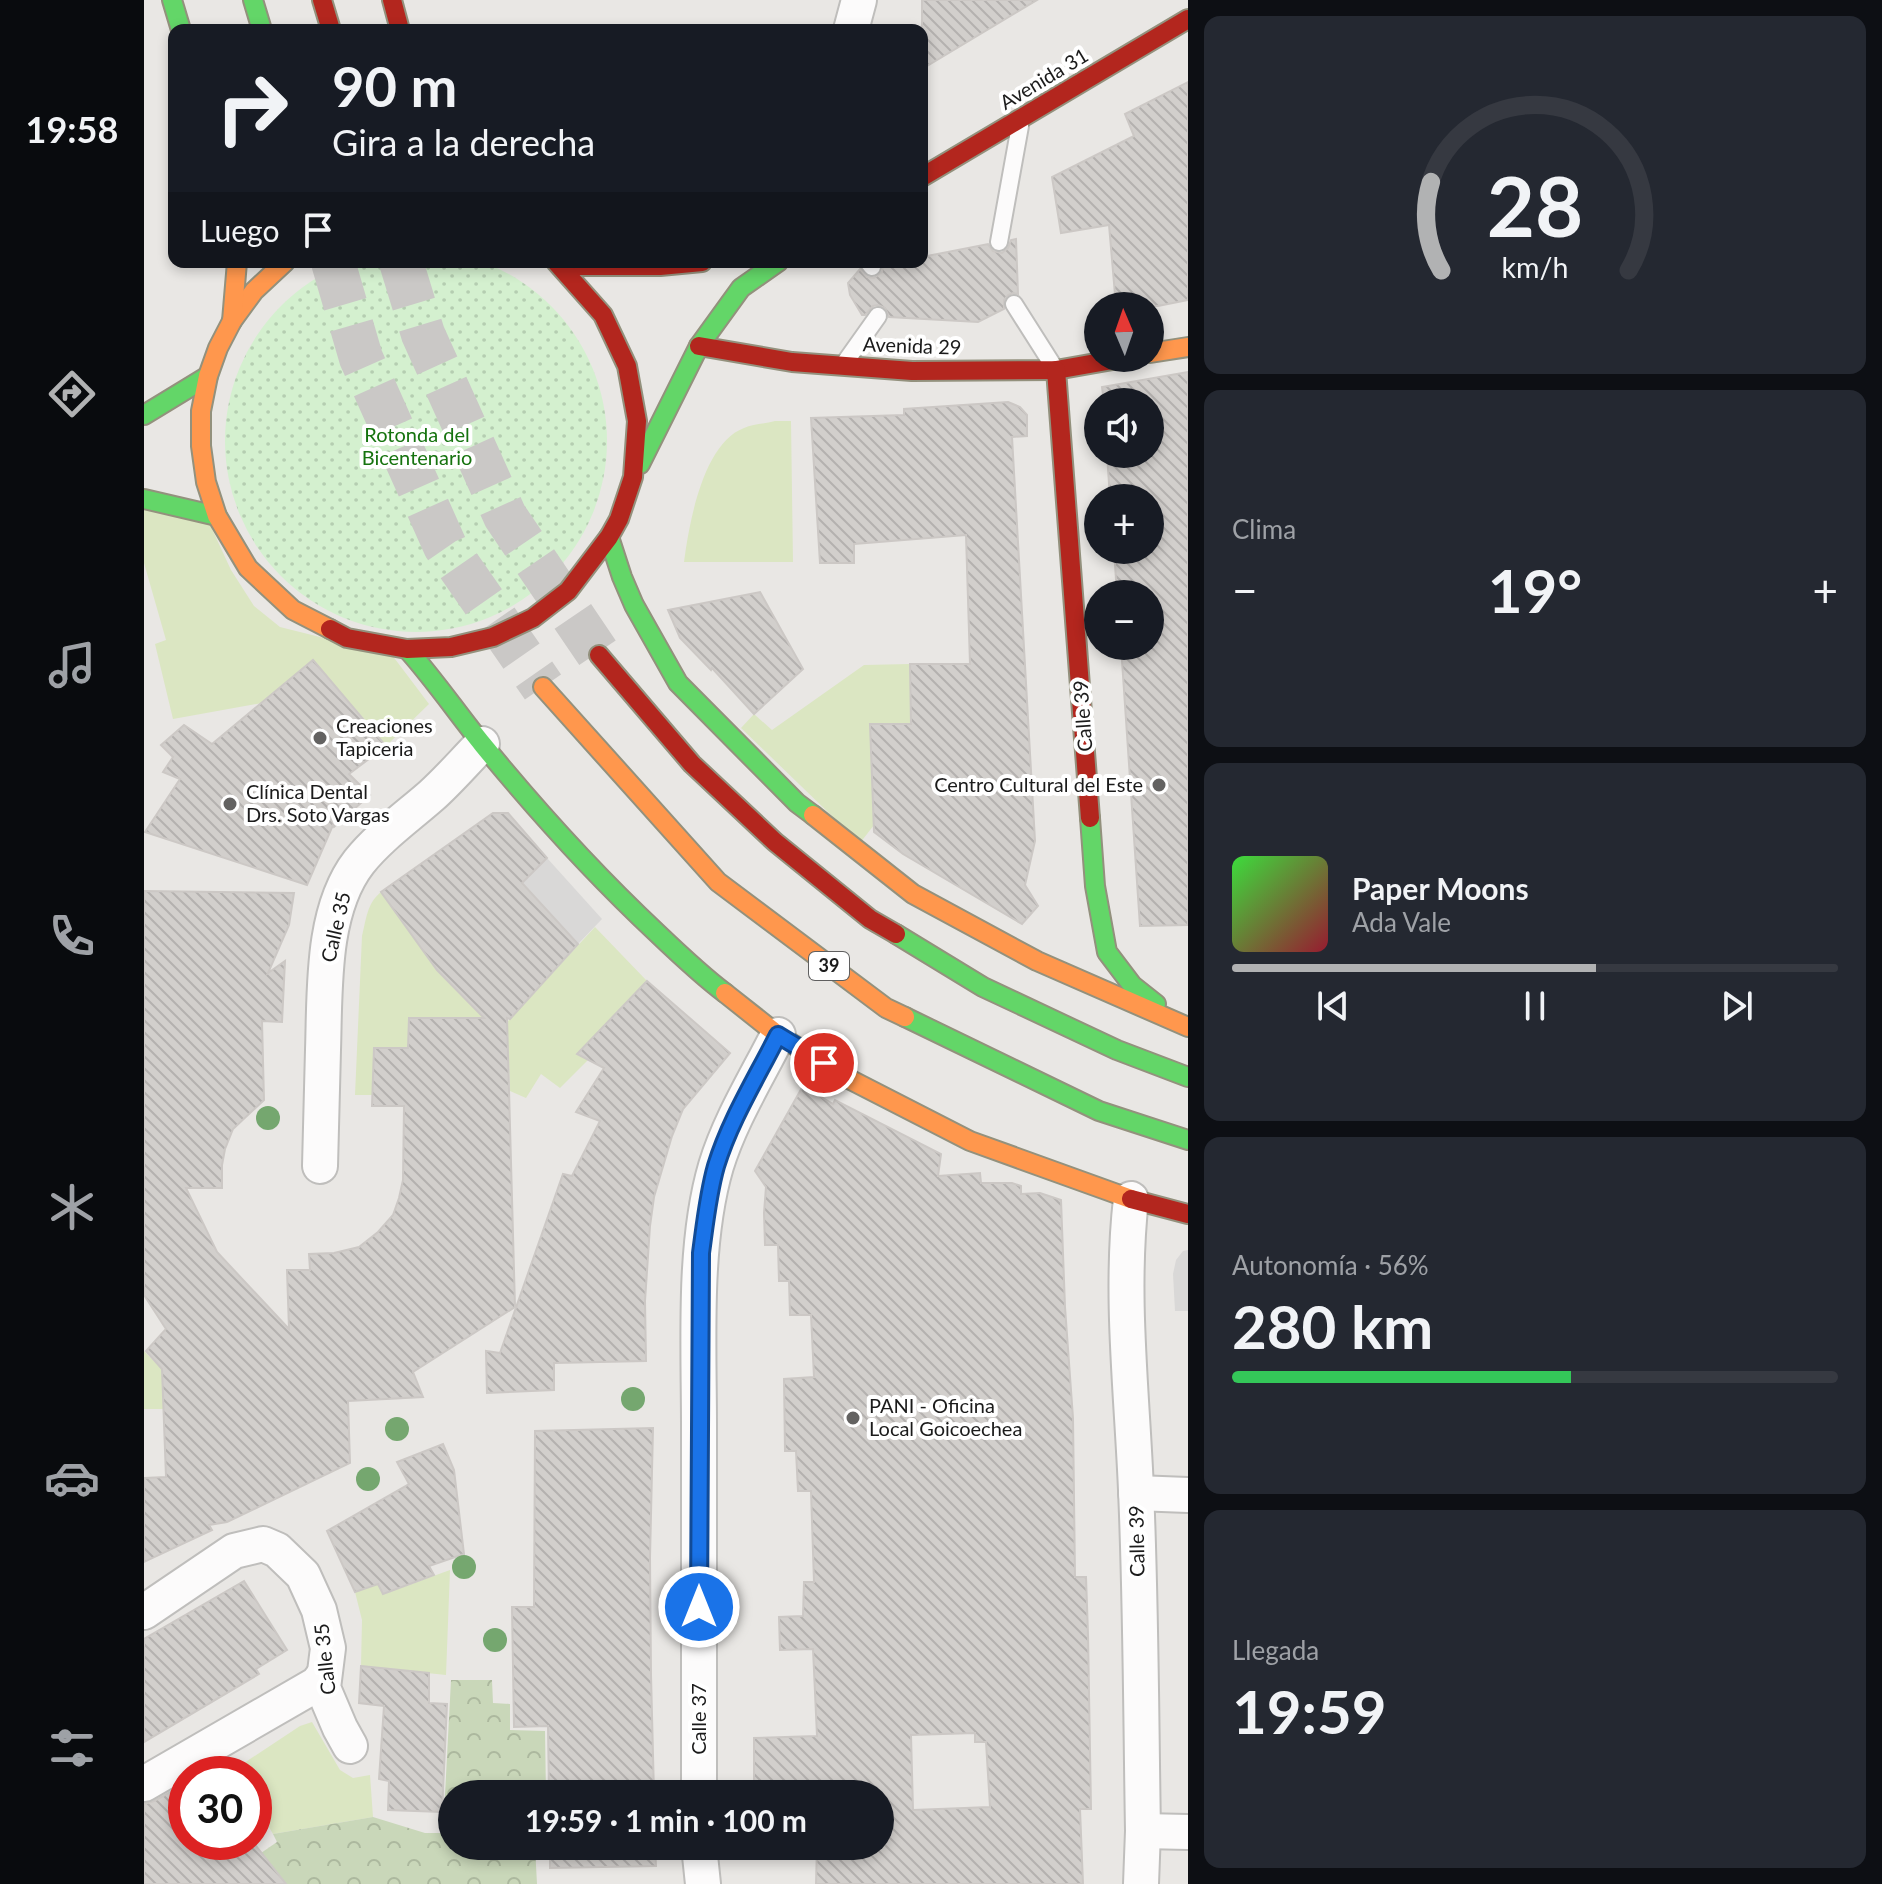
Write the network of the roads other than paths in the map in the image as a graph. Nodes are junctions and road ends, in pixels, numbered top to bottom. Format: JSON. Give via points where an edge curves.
{"nodes":[{"id":1,"x":172,"y":0,"type":"edge"},
{"id":2,"x":253,"y":0,"type":"edge"},
{"id":3,"x":322,"y":0,"type":"edge"},
{"id":4,"x":392,"y":0,"type":"edge"},
{"id":5,"x":859,"y":0,"type":"edge"},
{"id":6,"x":1188,"y":19,"type":"edge"},
{"id":7,"x":179,"y":24,"type":"edge"},
{"id":8,"x":260,"y":24,"type":"edge"},
{"id":9,"x":329,"y":24,"type":"edge"},
{"id":10,"x":398,"y":24,"type":"edge"},
{"id":11,"x":853,"y":24,"type":"edge"},
{"id":12,"x":1021,"y":118,"type":"junction"},
{"id":13,"x":928,"y":173,"type":"edge"},
{"id":14,"x":999,"y":242,"type":"dead end"},
{"id":15,"x":236,"y":268,"type":"edge"},
{"id":16,"x":279,"y":268,"type":"edge"},
{"id":17,"x":562,"y":268,"type":"edge"},
{"id":18,"x":769,"y":268,"type":"edge"},
{"id":19,"x":1014,"y":304,"type":"dead end"},
{"id":20,"x":878,"y":316,"type":"dead end"},
{"id":21,"x":232,"y":321,"type":"junction"},
{"id":22,"x":699,"y":346,"type":"junction"},
{"id":23,"x":1188,"y":347,"type":"edge"},
{"id":24,"x":1164,"y":351,"type":"edge"},
{"id":25,"x":1084,"y":365,"type":"edge"},
{"id":26,"x":843,"y":366,"type":"junction"},
{"id":27,"x":1056,"y":370,"type":"junction"},
{"id":28,"x":208,"y":376,"type":"junction"},
{"id":29,"x":144,"y":415,"type":"edge"},
{"id":30,"x":633,"y":477,"type":"junction"},
{"id":31,"x":144,"y":499,"type":"edge"},
{"id":32,"x":217,"y":516,"type":"junction"},
{"id":33,"x":609,"y":537,"type":"junction"},
{"id":34,"x":407,"y":649,"type":"junction"},
{"id":35,"x":599,"y":655,"type":"tunnel mouth"},
{"id":36,"x":543,"y":687,"type":"tunnel mouth"},
{"id":37,"x":482,"y":744,"type":"junction"},
{"id":38,"x":1188,"y":1026,"type":"edge"},
{"id":39,"x":778,"y":1035,"type":"junction"},
{"id":40,"x":1188,"y":1077,"type":"edge"},
{"id":41,"x":1188,"y":1140,"type":"edge"},
{"id":42,"x":320,"y":1166,"type":"dead end"},
{"id":43,"x":1131,"y":1199,"type":"junction"},
{"id":44,"x":1188,"y":1214,"type":"edge"},
{"id":45,"x":1136,"y":1493,"type":"junction"},
{"id":46,"x":1188,"y":1495,"type":"edge"},
{"id":47,"x":144,"y":1612,"type":"edge"},
{"id":48,"x":324,"y":1675,"type":"junction"},
{"id":49,"x":350,"y":1746,"type":"dead end"},
{"id":50,"x":699,"y":1780,"type":"edge"},
{"id":51,"x":144,"y":1784,"type":"edge"},
{"id":52,"x":1143,"y":1831,"type":"junction"},
{"id":53,"x":1188,"y":1832,"type":"edge"},
{"id":54,"x":700,"y":1860,"type":"edge"},
{"id":55,"x":703,"y":1884,"type":"edge"},
{"id":56,"x":1141,"y":1884,"type":"edge"}],
"edges":[{"from":1,"to":7,"type":"main road"},
{"from":2,"to":8,"type":"main road"},
{"from":3,"to":9,"type":"main road"},
{"from":4,"to":10,"type":"main road"},
{"from":5,"to":11,"type":"street"},
{"from":6,"to":12,"type":"main road","name":"Avenida 31"},
{"from":12,"to":13,"type":"main road","name":"Avenida 31"},
{"from":12,"to":14,"type":"lane"},
{"from":15,"to":21,"type":"main road"},
{"from":16,"to":21,"type":"main road"},
{"from":17,"to":30,"type":"main road","via":[[603,315],[627,366],[637,421]]},
{"from":18,"to":22,"type":"main road","via":[[741,288]]},
{"from":19,"to":27,"type":"lane"},
{"from":20,"to":26,"type":"lane"},
{"from":21,"to":28,"type":"main road"},
{"from":22,"to":26,"type":"main road","name":"Avenida 29"},
{"from":22,"to":30,"type":"main road"},
{"from":23,"to":24,"type":"main road"},
{"from":25,"to":27,"type":"main road","name":"Avenida 29"},
{"from":26,"to":27,"type":"main road","name":"Avenida 29"},
{"from":27,"to":38,"type":"main road","name":"Calle 39","via":[[1095,886],[1107,952],[1132,985]]},
{"from":28,"to":29,"type":"main road"},
{"from":28,"to":32,"type":"main road","via":[[201,446]]},
{"from":30,"to":33,"type":"main road"},
{"from":31,"to":32,"type":"main road"},
{"from":32,"to":34,"type":"main road","via":[[248,568],[293,610],[347,638]]},
{"from":33,"to":34,"type":"main road","via":[[568,591],[533,618],[493,637],[451,647]]},
{"from":33,"to":38,"type":"main road","via":[[634,605],[678,683],[797,803],[913,894],[1037,961]]},
{"from":34,"to":37,"type":"main road"},
{"from":35,"to":40,"type":"main road","via":[[692,764],[775,842],[870,919],[983,987]]},
{"from":36,"to":41,"type":"main road","number":"39","via":[[718,882],[886,1008],[1099,1111]]},
{"from":37,"to":39,"type":"main road","via":[[622,900],[704,977]]},
{"from":37,"to":42,"type":"street","name":"Calle 35","via":[[374,846],[345,887],[329,945],[325,986]]},
{"from":39,"to":43,"type":"main road","via":[[847,1078],[970,1141]]},
{"from":39,"to":50,"type":"street","name":"Calle 37","via":[[716,1166],[701,1253]]},
{"from":43,"to":44,"type":"main road"},
{"from":43,"to":45,"type":"street","name":"Calle 39","via":[[1127,1297]]},
{"from":45,"to":46,"type":"street"},
{"from":45,"to":52,"type":"street","name":"Calle 39"},
{"from":47,"to":48,"type":"street","name":"Calle 35","via":[[234,1551],[263,1544],[303,1575],[328,1648]]},
{"from":48,"to":49,"type":"street","name":"Calle 35","via":[[326,1697]]},
{"from":48,"to":51,"type":"street","via":[[317,1684]]},
{"from":52,"to":53,"type":"street"},
{"from":52,"to":56,"type":"street","name":"Calle 39"},
{"from":54,"to":55,"type":"street"}]}
